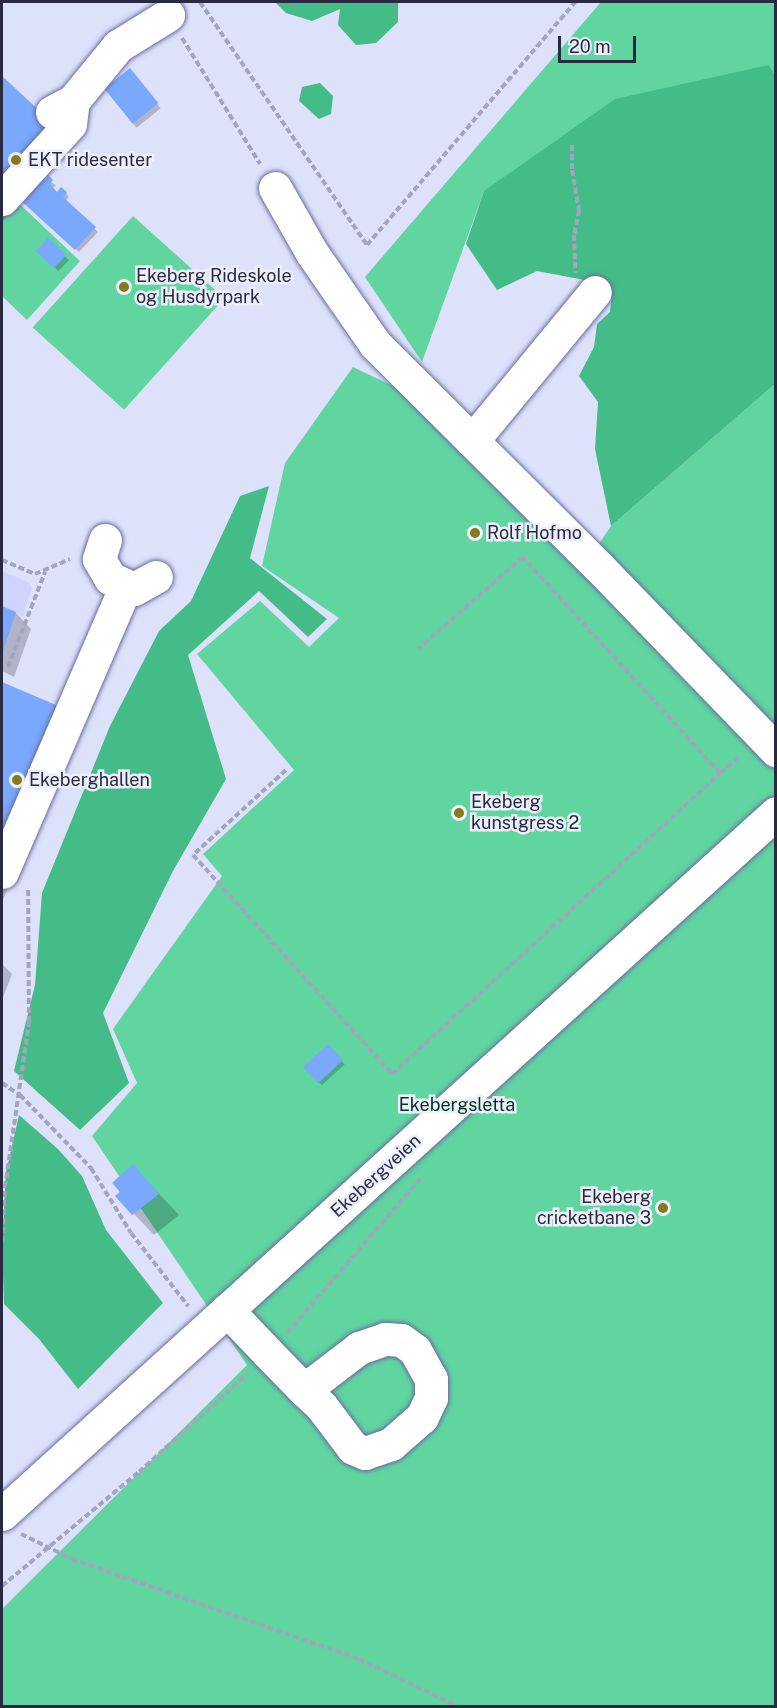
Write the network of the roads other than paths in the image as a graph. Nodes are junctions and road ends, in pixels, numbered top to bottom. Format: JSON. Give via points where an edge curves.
{"nodes":[{"id":1,"x":168,"y":15,"type":"road end"},
{"id":2,"x":275,"y":188,"type":"road end"},
{"id":3,"x":2,"y":199,"type":"edge"},
{"id":4,"x":596,"y":292,"type":"road end"},
{"id":5,"x":472,"y":441,"type":"junction"},
{"id":6,"x":102,"y":546,"type":"road end"},
{"id":7,"x":156,"y":577,"type":"dead end"},
{"id":8,"x":125,"y":588,"type":"junction"},
{"id":9,"x":776,"y":750,"type":"edge"},
{"id":10,"x":776,"y":813,"type":"edge"},
{"id":11,"x":16,"y":875,"type":"edge"},
{"id":12,"x":227,"y":1310,"type":"junction"},
{"id":13,"x":304,"y":1390,"type":"dead end"},
{"id":14,"x":9,"y":1522,"type":"edge"}],
"edges":[{"from":1,"to":3,"type":"street","via":[[118,46],[62,107],[70,124]]},
{"from":2,"to":5,"type":"street","via":[[312,253],[375,344]]},
{"from":4,"to":5,"type":"street"},
{"from":5,"to":9,"type":"street"},
{"from":6,"to":8,"type":"street","via":[[103,570]]},
{"from":7,"to":8,"type":"street","via":[[142,588]]},
{"from":8,"to":11,"type":"street"},
{"from":10,"to":12,"type":"street","name":"Ekebergveien"},
{"from":12,"to":13,"type":"street"},
{"from":12,"to":14,"type":"street","name":"Ekebergveien"}]}
